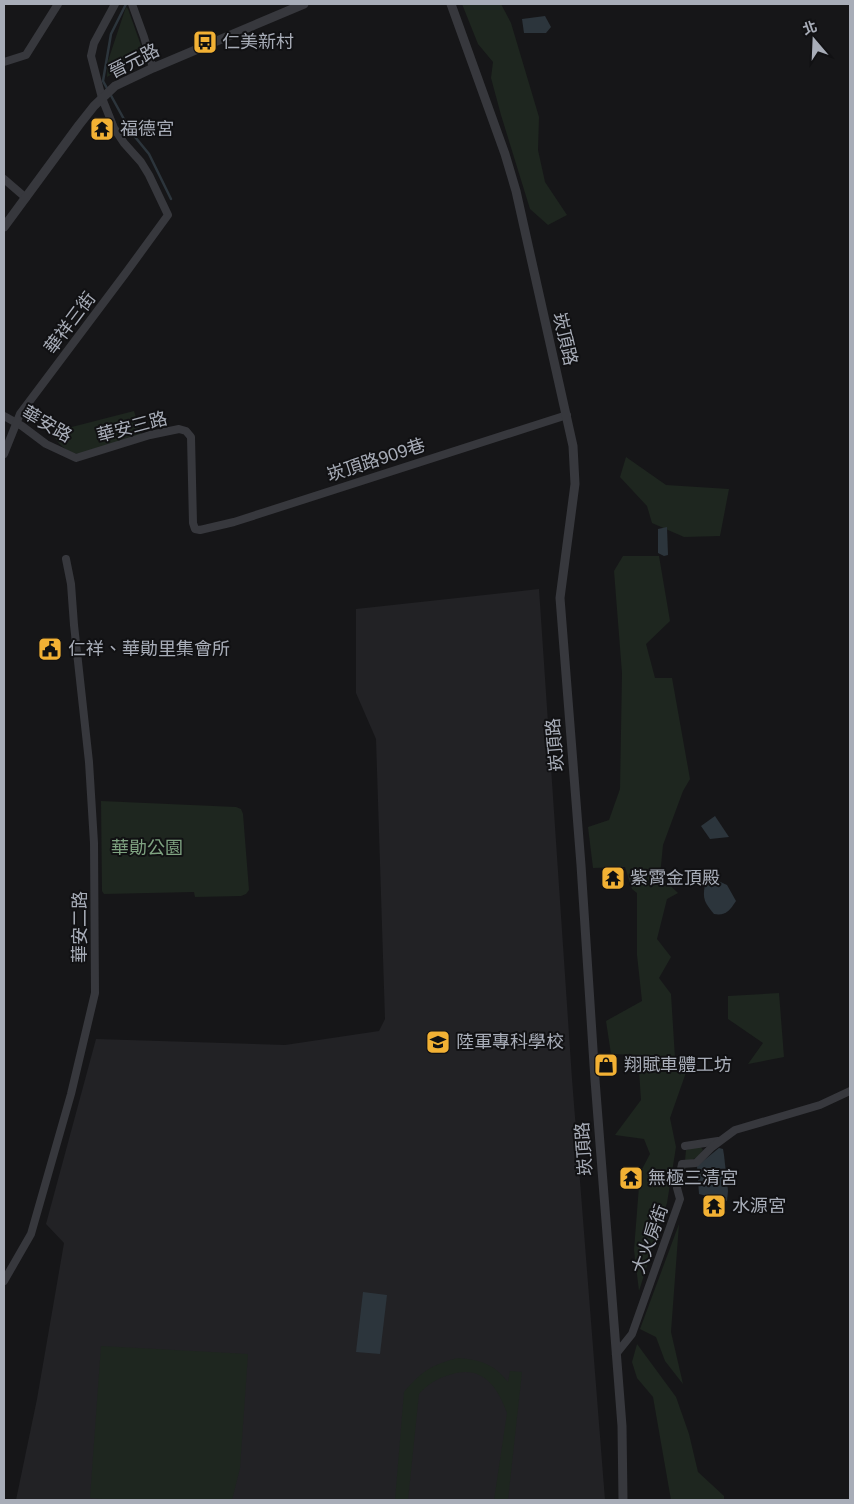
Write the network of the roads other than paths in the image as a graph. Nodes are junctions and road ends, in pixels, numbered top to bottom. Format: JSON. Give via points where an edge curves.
{"nodes":[{"id":1,"x":58,"y":4,"type":"edge"},
{"id":2,"x":115,"y":4,"type":"edge"},
{"id":3,"x":132,"y":4,"type":"edge"},
{"id":4,"x":304,"y":4,"type":"edge"},
{"id":5,"x":450,"y":4,"type":"edge"},
{"id":6,"x":4,"y":62,"type":"edge"},
{"id":7,"x":153,"y":68,"type":"junction"},
{"id":8,"x":102,"y":98,"type":"junction"},
{"id":9,"x":4,"y":179,"type":"edge"},
{"id":10,"x":26,"y":198,"type":"junction"},
{"id":11,"x":4,"y":227,"type":"edge"},
{"id":12,"x":567,"y":415,"type":"junction"},
{"id":13,"x":4,"y":416,"type":"edge"},
{"id":14,"x":16,"y":423,"type":"junction"},
{"id":15,"x":4,"y":454,"type":"edge"},
{"id":16,"x":76,"y":458,"type":"joint"},
{"id":17,"x":195,"y":528,"type":"joint"},
{"id":18,"x":66,"y":559,"type":"dead end"},
{"id":19,"x":850,"y":1090,"type":"edge"},
{"id":20,"x":721,"y":1140,"type":"junction"},
{"id":21,"x":685,"y":1146,"type":"dead end"},
{"id":22,"x":4,"y":1281,"type":"edge"},
{"id":23,"x":616,"y":1354,"type":"junction"},
{"id":24,"x":623,"y":1500,"type":"edge"}],
"edges":[{"from":1,"to":6,"type":"street","via":[[26,55]]},
{"from":2,"to":8,"type":"street","via":[[94,43],[91,56]]},
{"from":3,"to":7,"type":"street"},
{"from":4,"to":7,"type":"street","name":"晉元路"},
{"from":5,"to":12,"type":"street","name":"崁頂路","via":[[513,181]]},
{"from":7,"to":8,"type":"street","name":"晉元路","via":[[115,86]]},
{"from":8,"to":10,"type":"street","name":"晉元路"},
{"from":8,"to":14,"type":"street","name":"華祥三街","via":[[114,128],[141,162],[168,214]]},
{"from":9,"to":10,"type":"street"},
{"from":10,"to":11,"type":"street","name":"晉元路"},
{"from":12,"to":17,"type":"street","name":"崁頂路909巷","via":[[234,522],[200,530]]},
{"from":12,"to":23,"type":"street","name":"崁頂路","via":[[575,484],[560,598]]},
{"from":13,"to":14,"type":"street","name":"華安路"},
{"from":14,"to":15,"type":"street","name":"華祥三街"},
{"from":14,"to":16,"type":"street","name":"華安路","via":[[46,444]]},
{"from":16,"to":17,"type":"street","name":"華安三路","via":[[150,435],[186,431],[191,437]]},
{"from":18,"to":22,"type":"street","name":"華安二路","via":[[89,762],[94,843],[95,993],[71,1094],[31,1234]]},
{"from":19,"to":20,"type":"street","name":"大火房街","via":[[820,1105],[734,1130]]},
{"from":20,"to":21,"type":"street"},
{"from":20,"to":23,"type":"street","name":"大火房街","via":[[696,1163],[682,1164],[677,1188],[680,1199],[632,1334]]},
{"from":23,"to":24,"type":"street","name":"崁頂路","via":[[622,1426]]}]}
